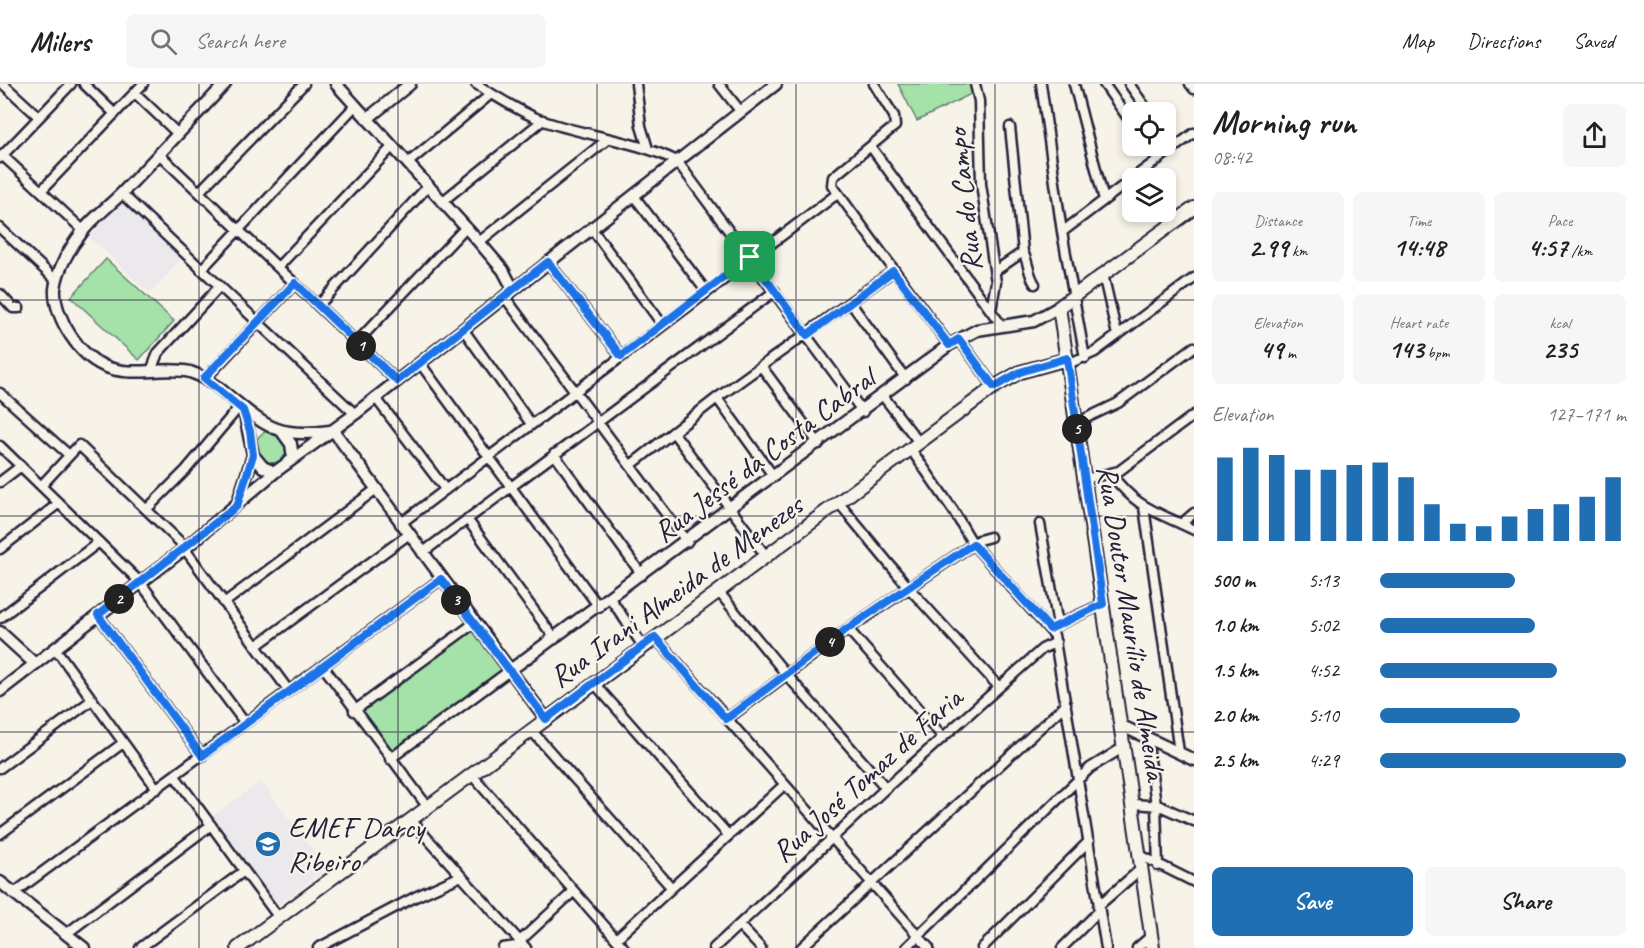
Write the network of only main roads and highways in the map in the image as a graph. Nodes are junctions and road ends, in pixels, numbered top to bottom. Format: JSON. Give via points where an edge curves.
{"nodes":[{"id":1,"x":1194,"y":208,"type":"edge"},
{"id":2,"x":1067,"y":361,"type":"junction"},
{"id":3,"x":1152,"y":942,"type":"edge"},
{"id":4,"x":243,"y":947,"type":"edge"}],
"edges":[{"from":1,"to":2,"type":"main road","name":"Rua Doutor Maurílio de Almeida","via":[[1059,307]]},
{"from":2,"to":3,"type":"main road","name":"Rua Doutor Maurílio de Almeida"},
{"from":2,"to":4,"type":"main road","name":"Rua Irani Almeida de Menezes","via":[[1020,372],[994,387],[427,806]]}]}
